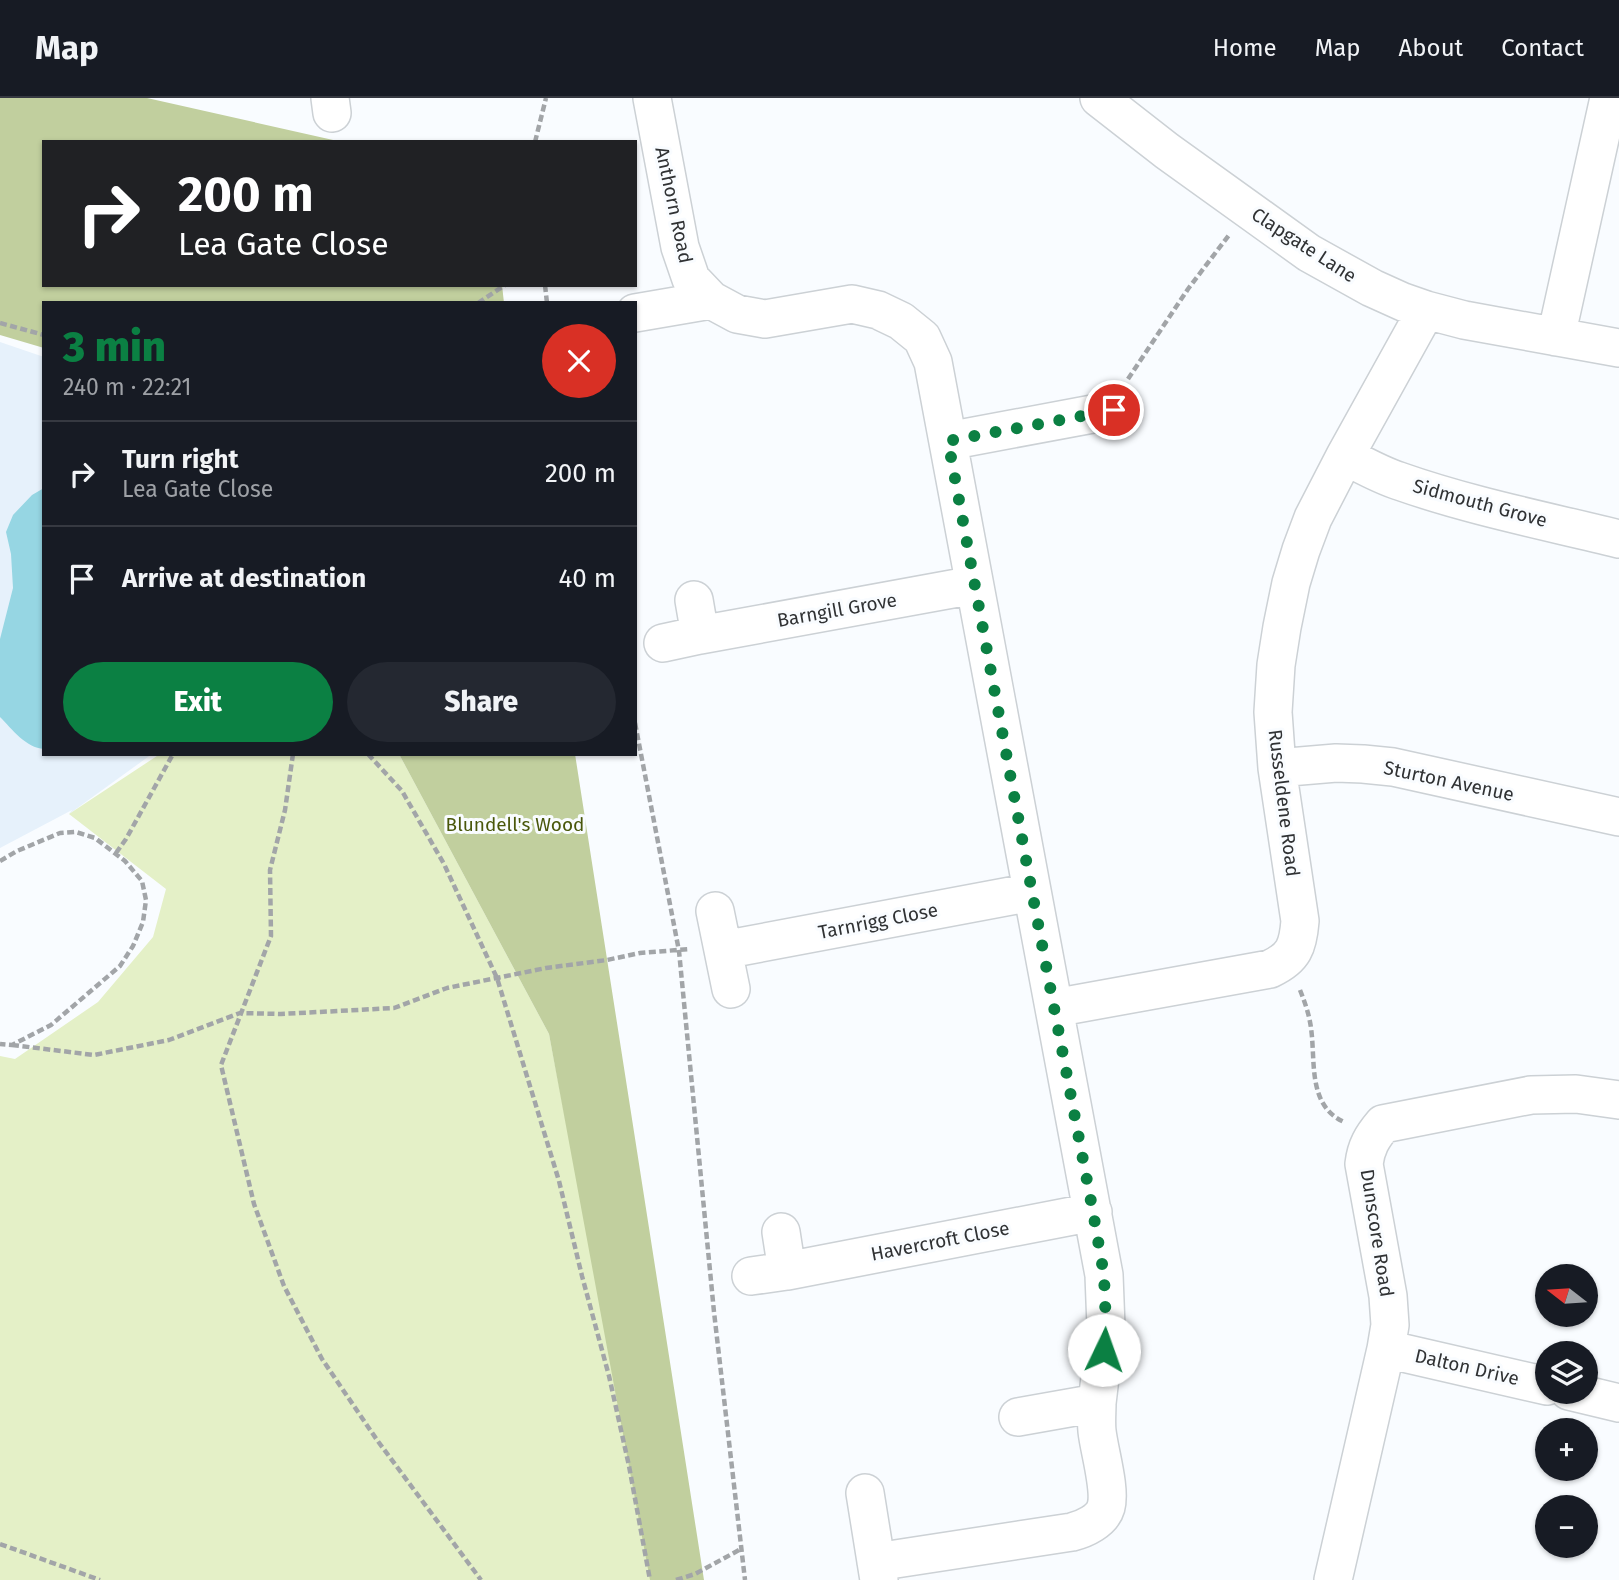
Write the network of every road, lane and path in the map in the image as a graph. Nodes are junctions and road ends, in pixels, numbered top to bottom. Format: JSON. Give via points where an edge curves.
{"nodes":[{"id":1,"x":546,"y":98,"type":"edge"},
{"id":2,"x":652,"y":98,"type":"edge"},
{"id":3,"x":1099,"y":98,"type":"edge"},
{"id":4,"x":1609,"y":98,"type":"edge"},
{"id":5,"x":536,"y":140,"type":"edge"},
{"id":6,"x":1249,"y":209,"type":"junction"},
{"id":7,"x":502,"y":287,"type":"edge"},
{"id":8,"x":711,"y":300,"type":"junction"},
{"id":9,"x":481,"y":301,"type":"edge"},
{"id":10,"x":1426,"y":310,"type":"junction"},
{"id":11,"x":637,"y":313,"type":"edge"},
{"id":12,"x":0,"y":323,"type":"edge"},
{"id":13,"x":42,"y":334,"type":"edge"},
{"id":14,"x":1556,"y":337,"type":"junction"},
{"id":15,"x":1619,"y":348,"type":"edge"},
{"id":16,"x":1096,"y":421,"type":"joint"},
{"id":17,"x":948,"y":441,"type":"junction"},
{"id":18,"x":1345,"y":456,"type":"junction"},
{"id":19,"x":1619,"y":539,"type":"edge"},
{"id":20,"x":974,"y":585,"type":"junction"},
{"id":21,"x":663,"y":643,"type":"dead end"},
{"id":22,"x":637,"y":733,"type":"edge"},
{"id":23,"x":172,"y":756,"type":"edge"},
{"id":24,"x":293,"y":756,"type":"edge"},
{"id":25,"x":370,"y":756,"type":"edge"},
{"id":26,"x":1277,"y":768,"type":"junction"},
{"id":27,"x":1619,"y":817,"type":"edge"},
{"id":28,"x":116,"y":853,"type":"junction"},
{"id":29,"x":0,"y":861,"type":"edge"},
{"id":30,"x":1032,"y":892,"type":"junction"},
{"id":31,"x":715,"y":911,"type":"dead end"},
{"id":32,"x":723,"y":950,"type":"junction"},
{"id":33,"x":679,"y":951,"type":"junction"},
{"id":34,"x":1283,"y":963,"type":"junction"},
{"id":35,"x":497,"y":978,"type":"junction"},
{"id":36,"x":731,"y":989,"type":"dead end"},
{"id":37,"x":1054,"y":1008,"type":"junction"},
{"id":38,"x":240,"y":1013,"type":"junction"},
{"id":39,"x":0,"y":1044,"type":"edge"},
{"id":40,"x":12,"y":1045,"type":"junction"},
{"id":41,"x":1619,"y":1100,"type":"edge"},
{"id":42,"x":1373,"y":1135,"type":"junction"},
{"id":43,"x":1093,"y":1212,"type":"junction"},
{"id":44,"x":781,"y":1232,"type":"dead end"},
{"id":45,"x":788,"y":1271,"type":"junction"},
{"id":46,"x":751,"y":1276,"type":"dead end"},
{"id":47,"x":1387,"y":1349,"type":"junction"},
{"id":48,"x":1535,"y":1383,"type":"edge"},
{"id":49,"x":1598,"y":1398,"type":"edge"},
{"id":50,"x":1097,"y":1403,"type":"junction"},
{"id":51,"x":1619,"y":1403,"type":"edge"},
{"id":52,"x":1018,"y":1417,"type":"dead end"},
{"id":53,"x":865,"y":1493,"type":"dead end"},
{"id":54,"x":0,"y":1544,"type":"edge"},
{"id":55,"x":741,"y":1549,"type":"junction"},
{"id":56,"x":877,"y":1571,"type":"edge"},
{"id":57,"x":100,"y":1580,"type":"edge"},
{"id":58,"x":481,"y":1580,"type":"edge"},
{"id":59,"x":650,"y":1580,"type":"edge"},
{"id":60,"x":676,"y":1580,"type":"edge"},
{"id":61,"x":745,"y":1580,"type":"edge"},
{"id":62,"x":1333,"y":1580,"type":"edge"}],
"edges":[{"from":1,"to":5,"type":"path"},
{"from":2,"to":8,"type":"street","name":"Anthorn Road","via":[[680,247],[691,279]]},
{"from":3,"to":6,"type":"street","name":"Clapgate Lane"},
{"from":4,"to":14,"type":"street"},
{"from":6,"to":10,"type":"street","name":"Clapgate Lane","via":[[1341,272]]},
{"from":6,"to":16,"type":"path"},
{"from":7,"to":9,"type":"path"},
{"from":8,"to":11,"type":"street"},
{"from":8,"to":17,"type":"street","name":"Anthorn Road","via":[[737,314],[765,319],[852,304],[901,321],[922,338],[933,362]]},
{"from":10,"to":14,"type":"street","name":"Clapgate Lane"},
{"from":10,"to":18,"type":"street","name":"Russeldene Road"},
{"from":12,"to":13,"type":"path"},
{"from":14,"to":15,"type":"street","name":"Clapgate Lane"},
{"from":16,"to":17,"type":"street"},
{"from":17,"to":20,"type":"street","name":"Anthorn Road"},
{"from":18,"to":19,"type":"street","name":"Sidmouth Grove","via":[[1397,481]]},
{"from":18,"to":26,"type":"street","name":"Russeldene Road","via":[[1313,518],[1291,583],[1276,665]]},
{"from":20,"to":21,"type":"street","name":"Barngill Grove","via":[[697,617]]},
{"from":20,"to":30,"type":"street","name":"Anthorn Road"},
{"from":22,"to":33,"type":"path"},
{"from":23,"to":28,"type":"path"},
{"from":24,"to":38,"type":"path","via":[[270,870],[271,936]]},
{"from":25,"to":35,"type":"path","via":[[402,791],[444,864]]},
{"from":26,"to":27,"type":"street","name":"Sturton Avenue","via":[[1336,763],[1392,767]]},
{"from":26,"to":34,"type":"street","name":"Russeldene Road","via":[[1300,921],[1294,951]]},
{"from":28,"to":29,"type":"path","via":[[95,838],[60,833]]},
{"from":28,"to":40,"type":"path","via":[[142,881],[146,900],[133,946],[120,965],[51,1025]]},
{"from":30,"to":32,"type":"street","name":"Tarnrigg Close"},
{"from":30,"to":37,"type":"street","name":"Anthorn Road"},
{"from":31,"to":32,"type":"street"},
{"from":32,"to":36,"type":"street"},
{"from":33,"to":35,"type":"path","via":[[640,953]]},
{"from":33,"to":55,"type":"path"},
{"from":34,"to":37,"type":"street"},
{"from":34,"to":42,"type":"path","via":[[1301,992],[1310,1022],[1316,1084],[1323,1106],[1335,1118]]},
{"from":35,"to":38,"type":"path","via":[[447,988],[394,1008]]},
{"from":35,"to":59,"type":"path","via":[[559,1181],[629,1466]]},
{"from":37,"to":43,"type":"street","name":"Anthorn Road"},
{"from":38,"to":40,"type":"path","via":[[169,1040],[94,1055]]},
{"from":38,"to":58,"type":"path","via":[[221,1065],[254,1204],[284,1286],[322,1359]]},
{"from":39,"to":40,"type":"path"},
{"from":41,"to":42,"type":"street","via":[[1576,1094],[1531,1095],[1383,1124]]},
{"from":42,"to":47,"type":"street","name":"Dunscore Road","via":[[1364,1164],[1388,1296]]},
{"from":43,"to":45,"type":"street","name":"Havercroft Close"},
{"from":43,"to":50,"type":"street","name":"Anthorn Road","via":[[1104,1275],[1106,1327]]},
{"from":44,"to":45,"type":"street"},
{"from":45,"to":46,"type":"street","name":"Havercroft Close"},
{"from":47,"to":48,"type":"street","name":"Dalton Drive"},
{"from":47,"to":62,"type":"street","name":"Dunscore Road"},
{"from":49,"to":51,"type":"street"},
{"from":50,"to":52,"type":"street"},
{"from":50,"to":56,"type":"street","name":"Anthorn Road","via":[[1106,1507],[1091,1524],[1072,1532]]},
{"from":53,"to":56,"type":"street"},
{"from":54,"to":57,"type":"path"},
{"from":55,"to":60,"type":"path"},
{"from":55,"to":61,"type":"path"}]}
